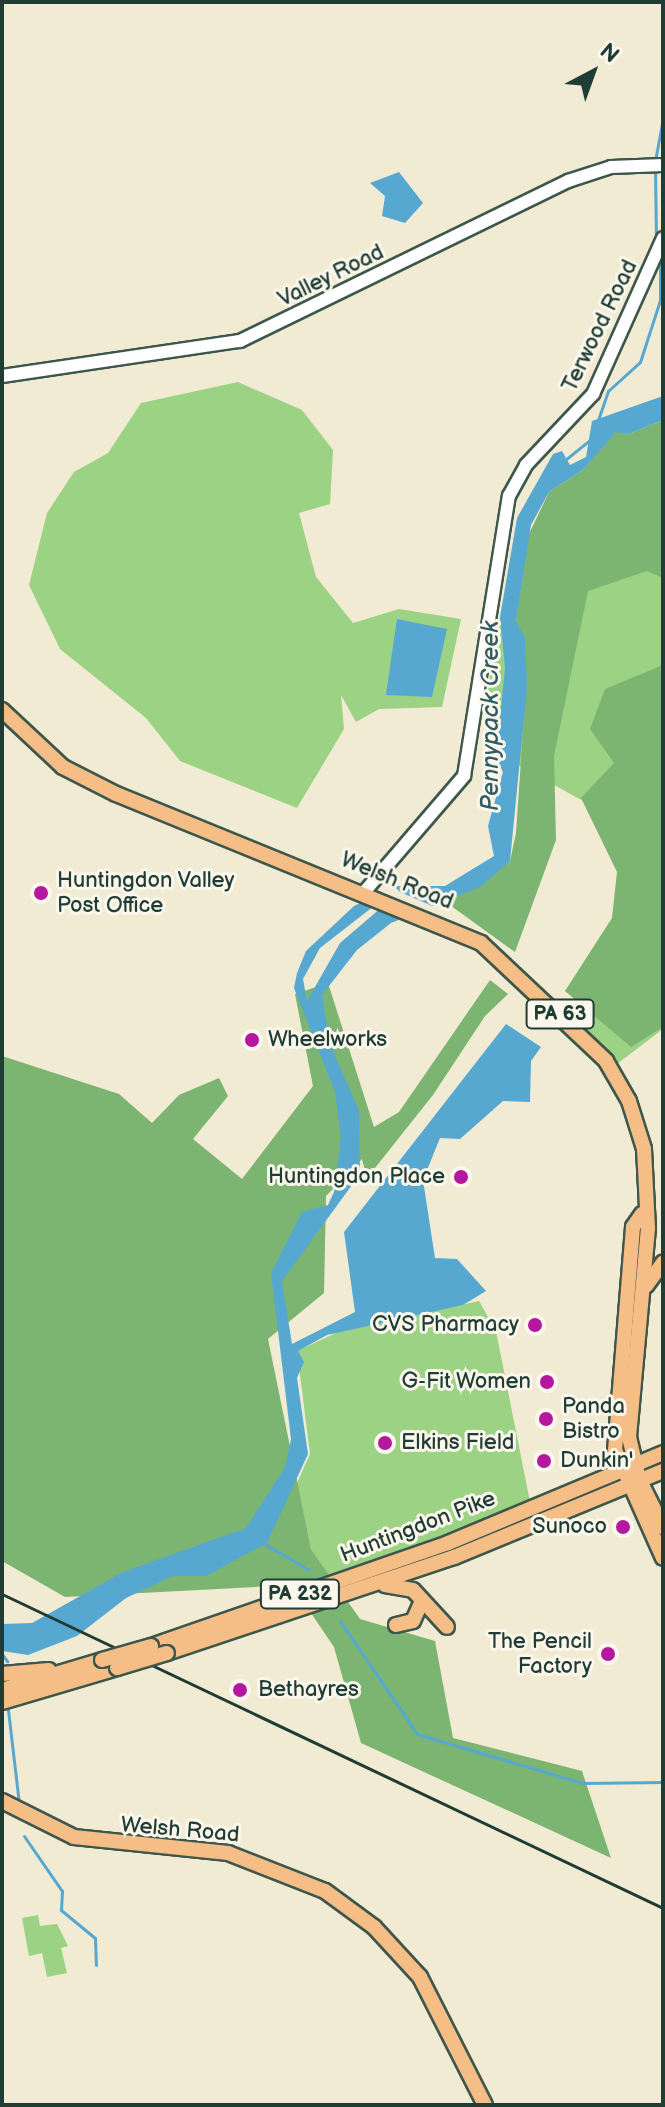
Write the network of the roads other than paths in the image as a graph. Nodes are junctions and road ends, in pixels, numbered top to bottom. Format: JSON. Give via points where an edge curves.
{"nodes":[{"id":1,"x":662,"y":165,"type":"edge"},
{"id":2,"x":659,"y":248,"type":"edge"},
{"id":3,"x":2,"y":376,"type":"edge"},
{"id":4,"x":2,"y":710,"type":"edge"},
{"id":5,"x":368,"y":893,"type":"junction"},
{"id":6,"x":642,"y":1214,"type":"junction"},
{"id":7,"x":663,"y":1263,"type":"edge"},
{"id":8,"x":642,"y":1297,"type":"junction"},
{"id":9,"x":663,"y":1453,"type":"edge"},
{"id":10,"x":663,"y":1471,"type":"edge"},
{"id":11,"x":629,"y":1473,"type":"junction"},
{"id":12,"x":663,"y":1527,"type":"edge"},
{"id":13,"x":663,"y":1558,"type":"edge"},
{"id":14,"x":373,"y":1586,"type":"junction"},
{"id":15,"x":422,"y":1601,"type":"junction"},
{"id":16,"x":396,"y":1625,"type":"dead end"},
{"id":17,"x":447,"y":1627,"type":"dead end"},
{"id":18,"x":82,"y":1667,"type":"junction"},
{"id":19,"x":2,"y":1674,"type":"edge"},
{"id":20,"x":2,"y":1690,"type":"edge"},
{"id":21,"x":2,"y":1702,"type":"edge"},
{"id":22,"x":2,"y":1801,"type":"edge"},
{"id":23,"x":485,"y":2105,"type":"edge"}],
"edges":[{"from":1,"to":3,"type":"street","name":"Valley Road","via":[[568,181],[240,341]]},
{"from":2,"to":5,"type":"street","name":"Terwood Road","via":[[593,394],[526,465],[509,496],[464,776]]},
{"from":4,"to":5,"type":"main road","name":"Welsh Road","number":"PA 63","via":[[63,767],[89,780]]},
{"from":5,"to":6,"type":"main road","name":"Welsh Road","number":"PA 63","via":[[500,956],[606,1061],[629,1101],[644,1149]]},
{"from":6,"to":8,"type":"main road","name":"Welsh Road","number":"PA 63","via":[[648,1228]]},
{"from":6,"to":11,"type":"main road","name":"Welsh Road","number":"PA 63","via":[[633,1227],[615,1418]]},
{"from":7,"to":8,"type":"main road"},
{"from":8,"to":11,"type":"main road","name":"Welsh Road","number":"PA 63"},
{"from":9,"to":11,"type":"main road","name":"Huntingdon Pike","number":"PA 232"},
{"from":10,"to":11,"type":"main road","name":"Huntingdon Pike","number":"PA 232"},
{"from":11,"to":12,"type":"main road","number":"PA 63"},
{"from":11,"to":13,"type":"main road","number":"PA 63"},
{"from":11,"to":14,"type":"main road","name":"Huntingdon Pike","number":"PA 232"},
{"from":11,"to":18,"type":"main road","name":"Huntingdon Pike","number":"PA 232","bridge":true,"via":[[448,1543]]},
{"from":14,"to":15,"type":"main road","via":[[407,1587]]},
{"from":14,"to":21,"type":"main road","name":"Huntingdon Pike","number":"PA 232","bridge":true},
{"from":15,"to":16,"type":"main road","via":[[413,1621]]},
{"from":15,"to":17,"type":"main road"},
{"from":18,"to":19,"type":"main road"},
{"from":18,"to":20,"type":"main road","name":"Huntingdon Pike","number":"PA 232"},
{"from":22,"to":23,"type":"main road","name":"Welsh Road","via":[[74,1837],[228,1853],[325,1891],[374,1927],[420,1977]]}]}
